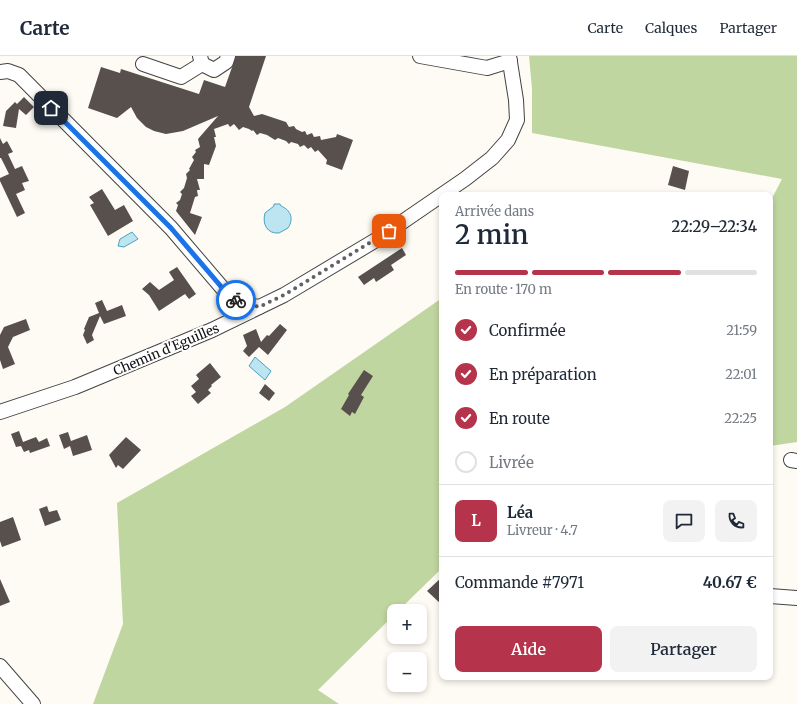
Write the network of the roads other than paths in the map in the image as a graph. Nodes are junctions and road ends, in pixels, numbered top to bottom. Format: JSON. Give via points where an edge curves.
{"nodes":[{"id":1,"x":228,"y":56,"type":"edge"},
{"id":2,"x":420,"y":56,"type":"edge"},
{"id":3,"x":509,"y":59,"type":"edge"},
{"id":4,"x":201,"y":60,"type":"edge"},
{"id":5,"x":143,"y":64,"type":"dead end"},
{"id":6,"x":0,"y":72,"type":"edge"},
{"id":7,"x":446,"y":192,"type":"edge"},
{"id":8,"x":439,"y":197,"type":"edge"},
{"id":9,"x":259,"y":307,"type":"junction"},
{"id":10,"x":0,"y":412,"type":"edge"},
{"id":11,"x":773,"y":596,"type":"edge"},
{"id":12,"x":797,"y":598,"type":"edge"},
{"id":13,"x":0,"y":666,"type":"edge"},
{"id":14,"x":33,"y":704,"type":"edge"}],
"edges":[{"from":1,"to":4,"type":"street","via":[[226,62],[214,70]]},
{"from":2,"to":3,"type":"street","via":[[487,68]]},
{"from":3,"to":7,"type":"street","name":"Chemin d'Eguilles","via":[[517,120],[508,140],[492,158]]},
{"from":4,"to":5,"type":"street","via":[[181,77]]},
{"from":6,"to":9,"type":"street","via":[[8,71],[19,75],[171,228],[230,297],[243,304]]},
{"from":8,"to":9,"type":"street","name":"Chemin d'Eguilles","via":[[376,240],[284,295]]},
{"from":9,"to":10,"type":"street","name":"Chemin d'Eguilles","via":[[212,330],[82,384]]},
{"from":11,"to":12,"type":"street"},
{"from":13,"to":14,"type":"street"}]}
